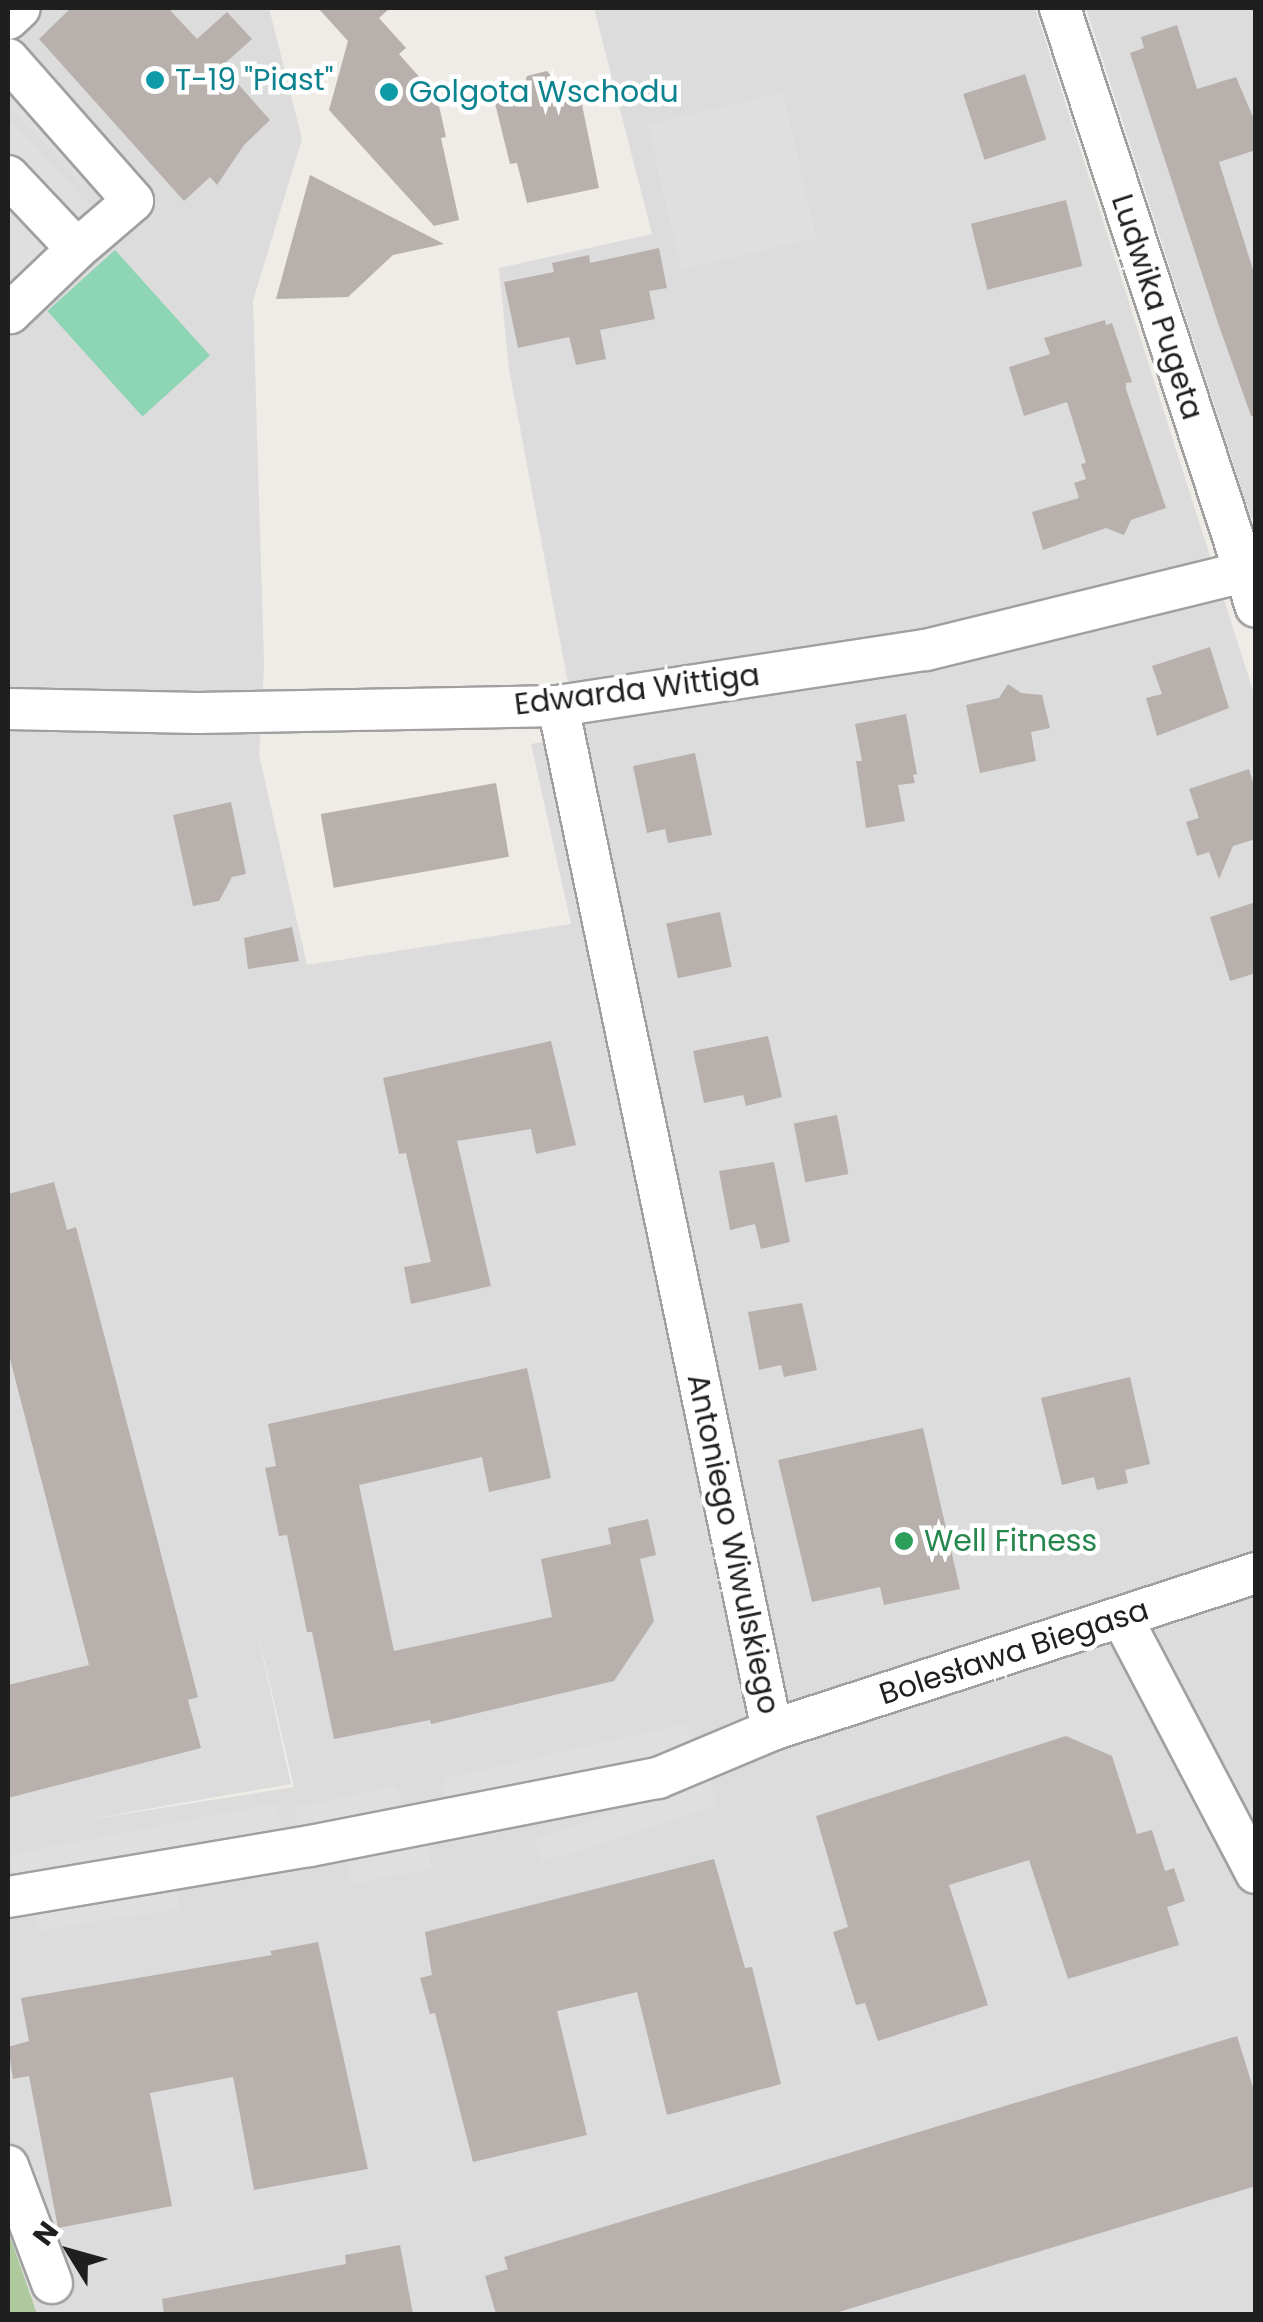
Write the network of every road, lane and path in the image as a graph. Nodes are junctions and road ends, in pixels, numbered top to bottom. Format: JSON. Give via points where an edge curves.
{"nodes":[{"id":1,"x":20,"y":8,"type":"edge"},
{"id":2,"x":1060,"y":8,"type":"edge"},
{"id":3,"x":8,"y":19,"type":"edge"},
{"id":4,"x":8,"y":60,"type":"edge"},
{"id":5,"x":8,"y":176,"type":"edge"},
{"id":6,"x":77,"y":249,"type":"junction"},
{"id":7,"x":8,"y":310,"type":"edge"},
{"id":8,"x":1252,"y":583,"type":"edge"},
{"id":9,"x":558,"y":706,"type":"junction"},
{"id":10,"x":8,"y":710,"type":"edge"},
{"id":11,"x":1256,"y":1572,"type":"edge"},
{"id":12,"x":1122,"y":1618,"type":"junction"},
{"id":13,"x":772,"y":1730,"type":"junction"},
{"id":14,"x":1256,"y":1874,"type":"edge"},
{"id":15,"x":8,"y":1897,"type":"edge"},
{"id":16,"x":8,"y":2166,"type":"edge"},
{"id":17,"x":52,"y":2283,"type":"dead end"}],
"edges":[{"from":1,"to":3,"type":"street"},
{"from":2,"to":8,"type":"street","name":"Ludwika Pugeta"},
{"from":4,"to":6,"type":"street","via":[[132,200]]},
{"from":5,"to":6,"type":"street"},
{"from":6,"to":7,"type":"street"},
{"from":8,"to":9,"type":"street","name":"Edwarda Wittiga","via":[[926,650]]},
{"from":9,"to":10,"type":"street","name":"Edwarda Wittiga"},
{"from":9,"to":13,"type":"street","name":"Antoniego Wiwulskiego"},
{"from":11,"to":12,"type":"street","name":"Bolesława Biegasa"},
{"from":12,"to":13,"type":"street","name":"Bolesława Biegasa"},
{"from":12,"to":14,"type":"street"},
{"from":13,"to":15,"type":"street","name":"Antoniego Wiwulskiego","via":[[658,1778]]},
{"from":16,"to":17,"type":"street"}]}
